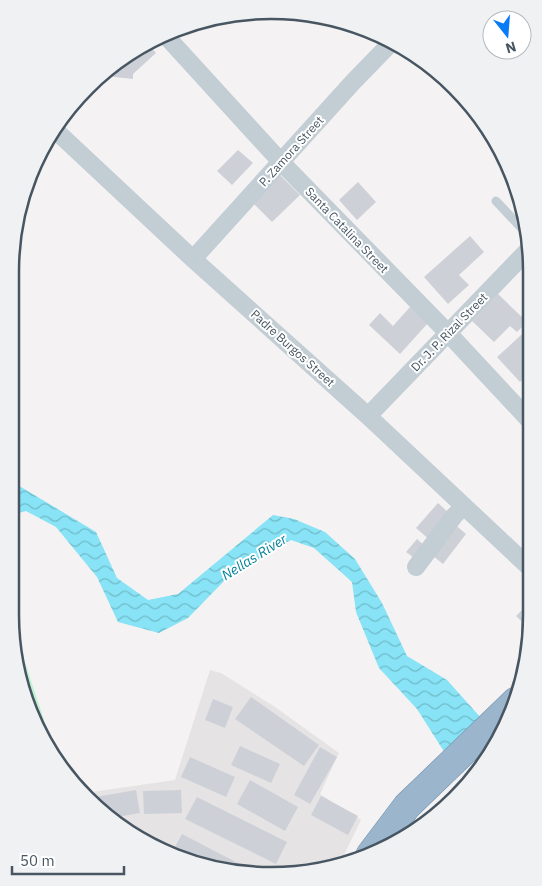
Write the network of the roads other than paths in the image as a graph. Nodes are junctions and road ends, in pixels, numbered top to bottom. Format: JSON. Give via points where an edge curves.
{"nodes":[{"id":1,"x":170,"y":40,"type":"edge"},
{"id":2,"x":387,"y":47,"type":"edge"},
{"id":3,"x":59,"y":134,"type":"edge"},
{"id":4,"x":281,"y":162,"type":"junction"},
{"id":5,"x":496,"y":201,"type":"dead end"},
{"id":6,"x":519,"y":225,"type":"edge"},
{"id":7,"x":523,"y":255,"type":"edge"},
{"id":8,"x":193,"y":259,"type":"junction"},
{"id":9,"x":448,"y":333,"type":"junction"},
{"id":10,"x":523,"y":413,"type":"edge"},
{"id":11,"x":368,"y":416,"type":"junction"},
{"id":12,"x":464,"y":506,"type":"junction"},
{"id":13,"x":523,"y":561,"type":"edge"},
{"id":14,"x":416,"y":567,"type":"dead end"},
{"id":15,"x":504,"y":712,"type":"edge"},
{"id":16,"x":379,"y":843,"type":"edge"}],
"edges":[{"from":1,"to":4,"type":"street","name":"Santa Catalina Street"},
{"from":2,"to":4,"type":"street","name":"P. Zamora Street"},
{"from":3,"to":8,"type":"street","name":"Padre Burgos Street"},
{"from":4,"to":8,"type":"street","name":"P. Zamora Street"},
{"from":4,"to":9,"type":"street","name":"Santa Catalina Street"},
{"from":5,"to":6,"type":"lane"},
{"from":7,"to":9,"type":"street","name":"Dr. J. P. Rizal Street"},
{"from":8,"to":11,"type":"street","name":"Padre Burgos Street"},
{"from":9,"to":10,"type":"street","name":"Santa Catalina Street"},
{"from":9,"to":11,"type":"street","name":"Dr. J. P. Rizal Street"},
{"from":11,"to":12,"type":"street","name":"Padre Burgos Street"},
{"from":12,"to":13,"type":"street","name":"Padre Burgos Street"},
{"from":12,"to":14,"type":"street"},
{"from":15,"to":16,"type":"highway","via":[[407,806]]}]}
